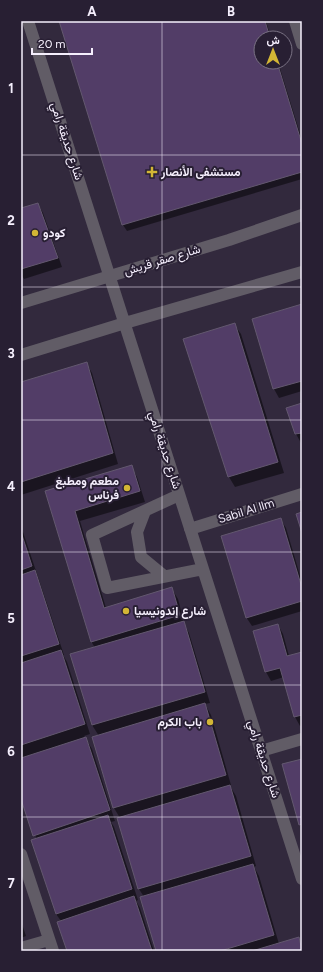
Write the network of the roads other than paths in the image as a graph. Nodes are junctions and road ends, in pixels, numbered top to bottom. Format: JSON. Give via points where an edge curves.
{"nodes":[{"id":1,"x":28,"y":21,"type":"edge"},
{"id":2,"x":296,"y":21,"type":"edge"},
{"id":3,"x":302,"y":44,"type":"edge"},
{"id":4,"x":302,"y":214,"type":"edge"},
{"id":5,"x":302,"y":272,"type":"edge"},
{"id":6,"x":110,"y":276,"type":"junction"},
{"id":7,"x":21,"y":303,"type":"edge"},
{"id":8,"x":125,"y":323,"type":"junction"},
{"id":9,"x":21,"y":355,"type":"edge"},
{"id":10,"x":302,"y":494,"type":"edge"},
{"id":11,"x":179,"y":495,"type":"junction"},
{"id":12,"x":145,"y":511,"type":"junction"},
{"id":13,"x":190,"y":529,"type":"junction"},
{"id":14,"x":203,"y":569,"type":"junction"},
{"id":15,"x":164,"y":576,"type":"junction"},
{"id":16,"x":302,"y":739,"type":"edge"},
{"id":17,"x":261,"y":752,"type":"junction"},
{"id":18,"x":21,"y":854,"type":"edge"},
{"id":19,"x":302,"y":879,"type":"edge"},
{"id":20,"x":51,"y":945,"type":"edge"},
{"id":21,"x":21,"y":948,"type":"edge"}],
"edges":[{"from":1,"to":6,"type":"street","name":"شارع حديقة رامي"},
{"from":2,"to":3,"type":"street"},
{"from":4,"to":6,"type":"street","name":"شارع صقر قريش","via":[[229,240]]},
{"from":5,"to":8,"type":"street"},
{"from":6,"to":7,"type":"street","name":"شارع صقر قريش"},
{"from":6,"to":8,"type":"street","name":"شارع حديقة رامي"},
{"from":8,"to":9,"type":"street"},
{"from":8,"to":11,"type":"street","name":"شارع حديقة رامي"},
{"from":10,"to":13,"type":"street","name":"Sabil Al llm"},
{"from":11,"to":12,"type":"street"},
{"from":11,"to":13,"type":"street","name":"شارع حديقة رامي"},
{"from":12,"to":15,"type":"street","via":[[136,532],[141,557]]},
{"from":12,"to":15,"type":"street","via":[[92,535],[106,588]]},
{"from":13,"to":14,"type":"street","name":"شارع حديقة رامي"},
{"from":14,"to":15,"type":"street"},
{"from":14,"to":17,"type":"street","name":"شارع حديقة رامي"},
{"from":16,"to":17,"type":"street"},
{"from":17,"to":19,"type":"street","name":"شارع حديقة رامي"},
{"from":18,"to":20,"type":"street"},
{"from":20,"to":21,"type":"street"}]}
